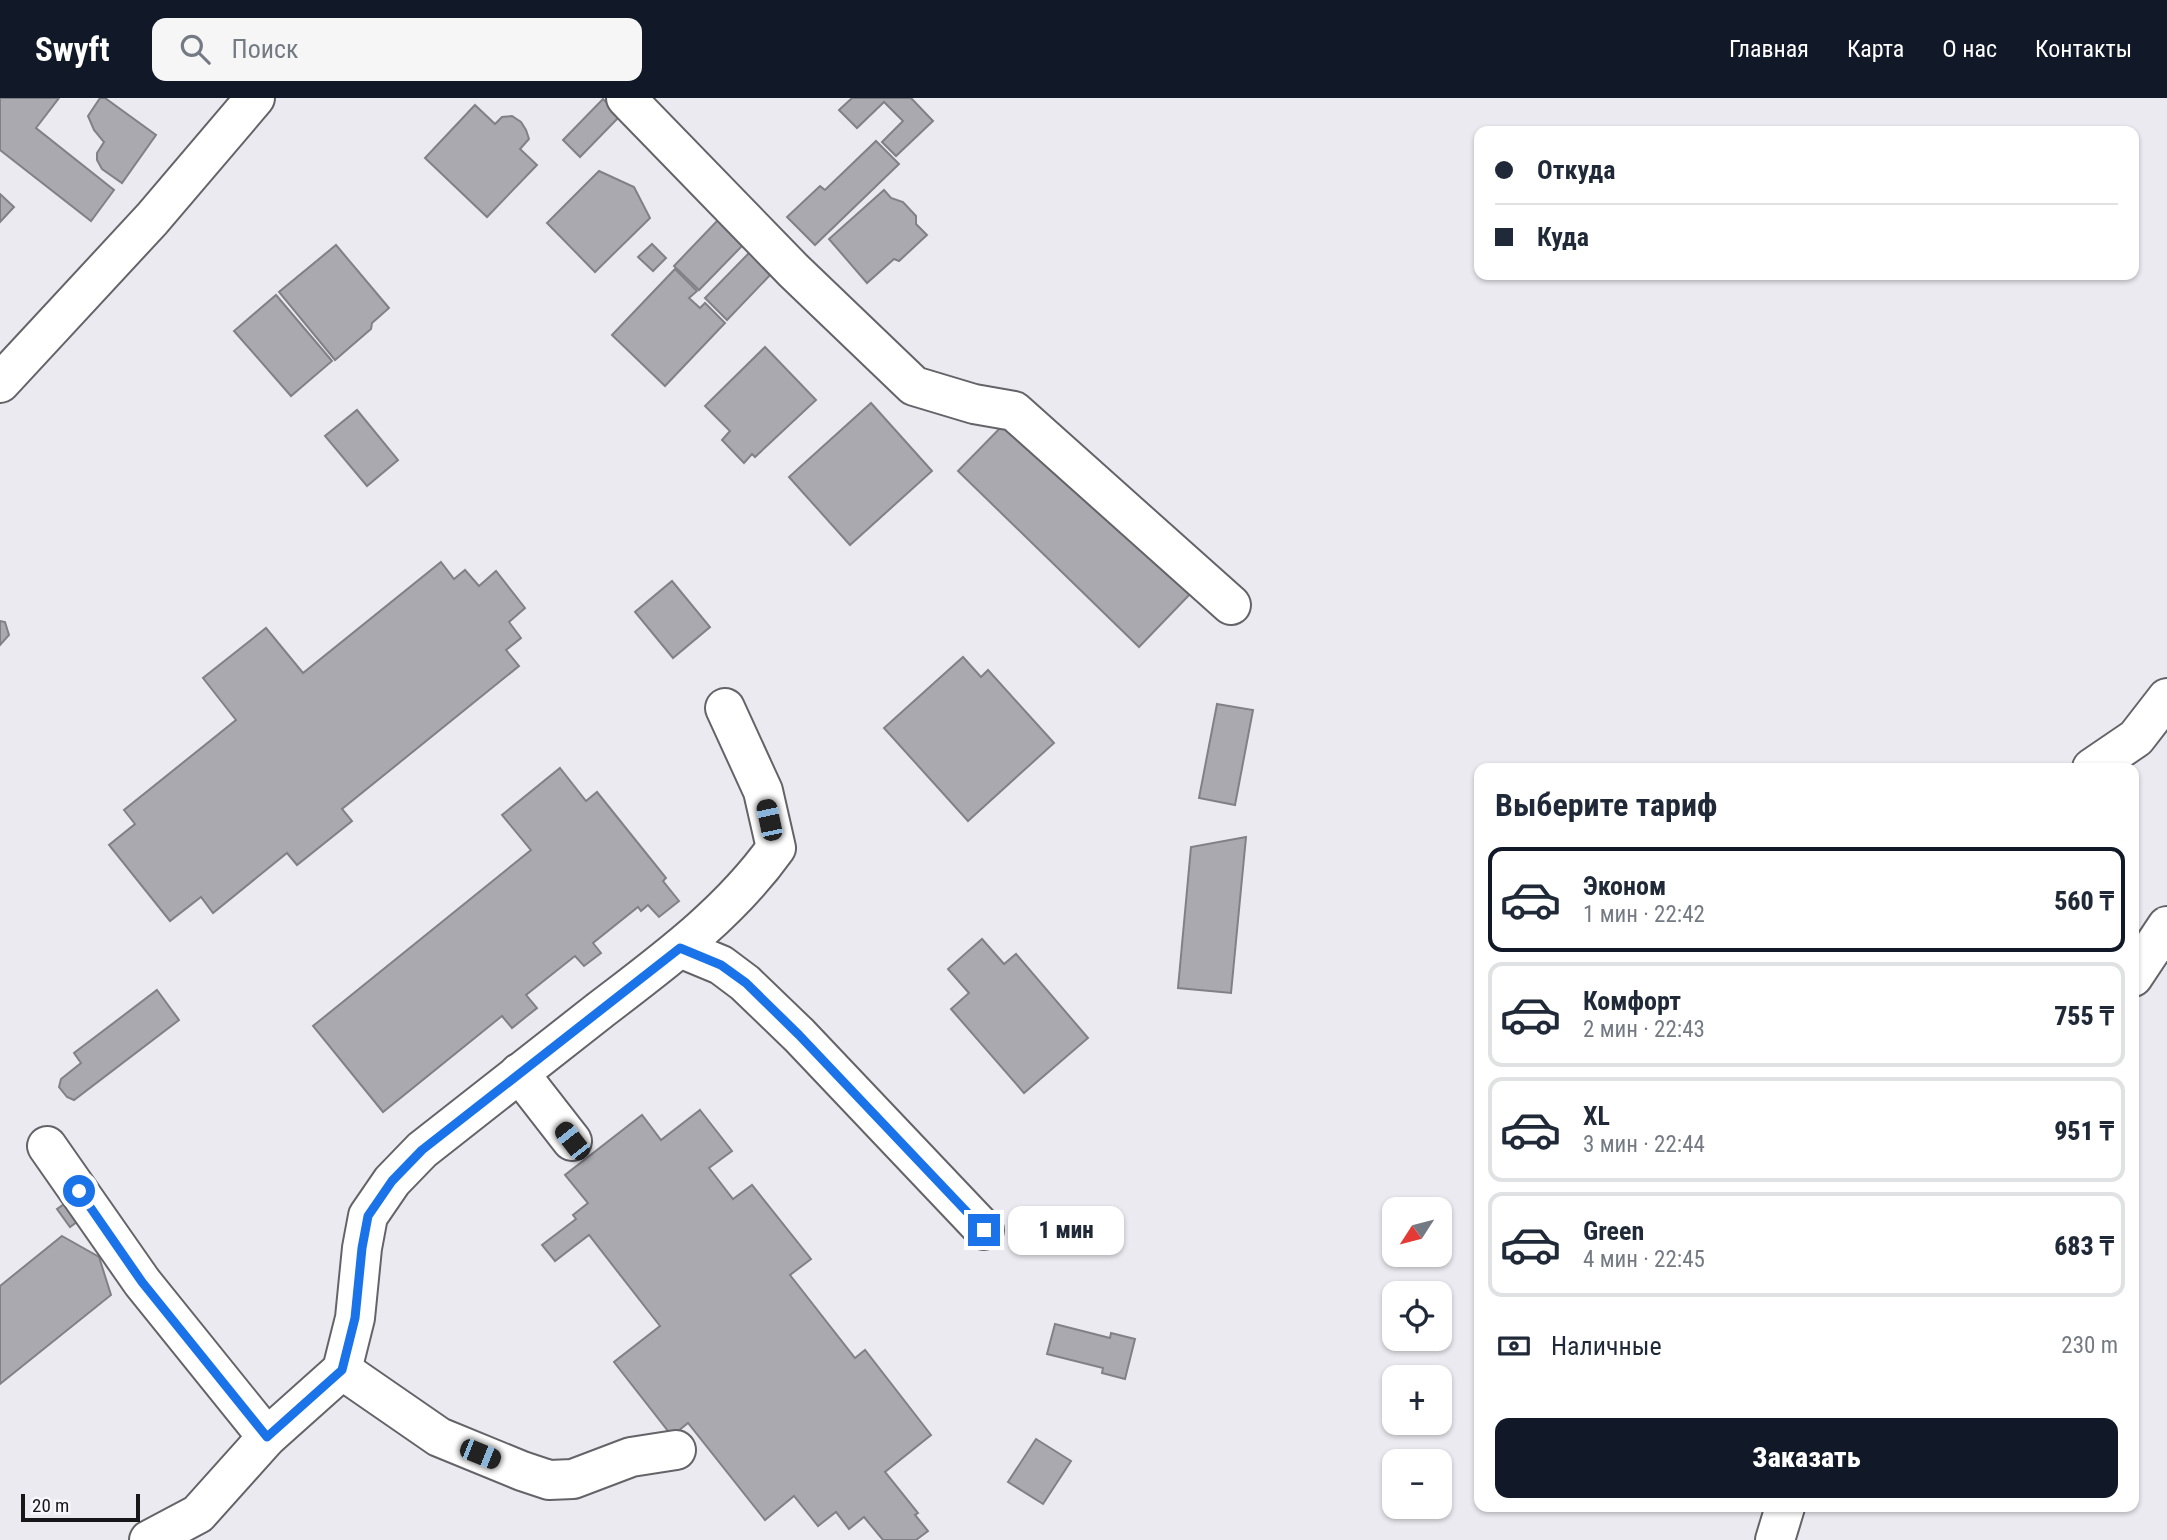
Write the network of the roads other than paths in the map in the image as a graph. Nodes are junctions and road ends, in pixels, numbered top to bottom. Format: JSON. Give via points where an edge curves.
{"nodes":[{"id":1,"x":255,"y":98,"type":"edge"},
{"id":2,"x":626,"y":98,"type":"edge"},
{"id":3,"x":0,"y":383,"type":"edge"},
{"id":4,"x":1231,"y":605,"type":"dead end"},
{"id":5,"x":2167,"y":698,"type":"edge"},
{"id":6,"x":725,"y":708,"type":"dead end"},
{"id":7,"x":2099,"y":763,"type":"edge"},
{"id":8,"x":2167,"y":926,"type":"edge"},
{"id":9,"x":680,"y":948,"type":"junction"},
{"id":10,"x":2139,"y":968,"type":"edge"},
{"id":11,"x":519,"y":1073,"type":"junction"},
{"id":12,"x":572,"y":1141,"type":"dead end"},
{"id":13,"x":47,"y":1146,"type":"dead end"},
{"id":14,"x":984,"y":1230,"type":"dead end"},
{"id":15,"x":342,"y":1370,"type":"junction"},
{"id":16,"x":267,"y":1437,"type":"junction"},
{"id":17,"x":676,"y":1450,"type":"dead end"},
{"id":18,"x":1783,"y":1512,"type":"edge"},
{"id":19,"x":149,"y":1540,"type":"edge"},
{"id":20,"x":1775,"y":1540,"type":"edge"}],
"edges":[{"from":1,"to":3,"type":"street","via":[[152,219]]},
{"from":2,"to":4,"type":"street","via":[[794,271],[914,386],[1014,411]]},
{"from":5,"to":7,"type":"street","via":[[2136,738]]},
{"from":6,"to":9,"type":"street","via":[[763,790],[776,848],[741,891]]},
{"from":8,"to":10,"type":"street"},
{"from":9,"to":11,"type":"street"},
{"from":9,"to":14,"type":"street","via":[[721,965],[746,983]]},
{"from":11,"to":12,"type":"street"},
{"from":11,"to":15,"type":"street","via":[[422,1150],[392,1181],[368,1216],[355,1318]]},
{"from":13,"to":16,"type":"street","via":[[142,1282]]},
{"from":15,"to":16,"type":"street"},
{"from":15,"to":17,"type":"street","via":[[439,1437],[548,1480],[573,1479],[631,1457]]},
{"from":16,"to":19,"type":"street","via":[[198,1514]]},
{"from":18,"to":20,"type":"street"}]}
